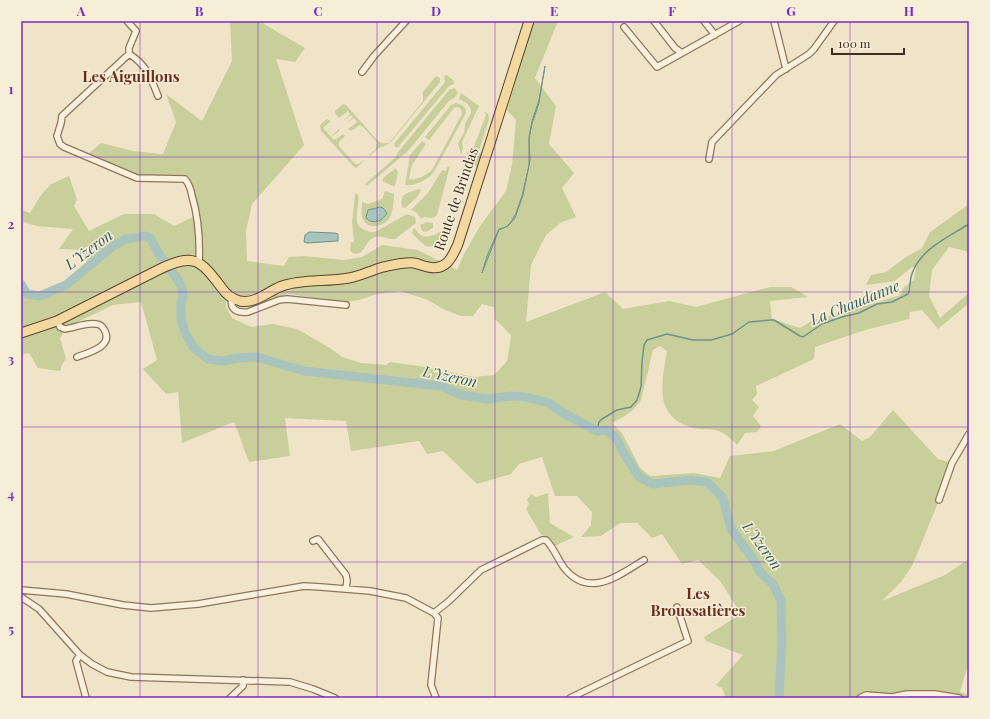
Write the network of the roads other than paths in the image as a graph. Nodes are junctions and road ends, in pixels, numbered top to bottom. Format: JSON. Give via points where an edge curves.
{"nodes":[{"id":1,"x":127,"y":21,"type":"edge"},
{"id":2,"x":406,"y":21,"type":"edge"},
{"id":3,"x":530,"y":21,"type":"edge"},
{"id":4,"x":654,"y":21,"type":"edge"},
{"id":5,"x":704,"y":21,"type":"edge"},
{"id":6,"x":739,"y":21,"type":"edge"},
{"id":7,"x":774,"y":21,"type":"edge"},
{"id":8,"x":834,"y":21,"type":"edge"},
{"id":9,"x":624,"y":27,"type":"dead end"},
{"id":10,"x":715,"y":35,"type":"junction"},
{"id":11,"x":682,"y":53,"type":"junction"},
{"id":12,"x":129,"y":54,"type":"junction"},
{"id":13,"x":786,"y":69,"type":"junction"},
{"id":14,"x":362,"y":72,"type":"dead end"},
{"id":15,"x":158,"y":96,"type":"dead end"},
{"id":16,"x":709,"y":159,"type":"dead end"},
{"id":17,"x":199,"y":263,"type":"junction"},
{"id":18,"x":232,"y":298,"type":"junction"},
{"id":19,"x":346,"y":305,"type":"dead end"},
{"id":20,"x":56,"y":321,"type":"junction"},
{"id":21,"x":21,"y":333,"type":"edge"},
{"id":22,"x":77,"y":357,"type":"dead end"},
{"id":23,"x":969,"y":434,"type":"edge"},
{"id":24,"x":938,"y":500,"type":"dead end"},
{"id":25,"x":313,"y":541,"type":"dead end"},
{"id":26,"x":644,"y":560,"type":"dead end"},
{"id":27,"x":346,"y":589,"type":"junction"},
{"id":28,"x":21,"y":590,"type":"edge"},
{"id":29,"x":21,"y":597,"type":"edge"},
{"id":30,"x":21,"y":602,"type":"edge"},
{"id":31,"x":677,"y":607,"type":"dead end"},
{"id":32,"x":434,"y":612,"type":"junction"},
{"id":33,"x":42,"y":613,"type":"junction"},
{"id":34,"x":80,"y":654,"type":"junction"},
{"id":35,"x":243,"y":680,"type":"junction"},
{"id":36,"x":86,"y":698,"type":"edge"},
{"id":37,"x":230,"y":698,"type":"edge"},
{"id":38,"x":335,"y":698,"type":"edge"},
{"id":39,"x":436,"y":698,"type":"edge"},
{"id":40,"x":570,"y":698,"type":"edge"},
{"id":41,"x":860,"y":698,"type":"edge"},
{"id":42,"x":959,"y":698,"type":"edge"}],
"edges":[{"from":1,"to":12,"type":"street","via":[[136,31]]},
{"from":2,"to":14,"type":"street"},
{"from":3,"to":18,"type":"main road","name":"Route de Brindas","via":[[458,244],[447,264],[434,268],[414,263],[396,264],[350,278],[296,282],[250,301]]},
{"from":4,"to":11,"type":"street"},
{"from":5,"to":10,"type":"street"},
{"from":6,"to":10,"type":"street"},
{"from":7,"to":13,"type":"street"},
{"from":8,"to":13,"type":"street","via":[[814,49]]},
{"from":9,"to":11,"type":"street","via":[[657,67]]},
{"from":10,"to":11,"type":"street"},
{"from":12,"to":15,"type":"street","via":[[139,60],[150,75]]},
{"from":12,"to":17,"type":"street","via":[[62,116],[58,140],[74,152],[137,178],[184,179],[188,183],[198,213]]},
{"from":13,"to":16,"type":"street","via":[[776,75],[712,142]]},
{"from":17,"to":18,"type":"main road"},
{"from":17,"to":20,"type":"main road","via":[[183,260],[171,264]]},
{"from":18,"to":19,"type":"street","via":[[231,305],[238,312],[248,312],[288,299]]},
{"from":20,"to":21,"type":"main road"},
{"from":20,"to":22,"type":"street","via":[[65,329],[95,324],[102,326],[106,332],[105,343]]},
{"from":23,"to":24,"type":"street","via":[[952,463]]},
{"from":25,"to":27,"type":"street","via":[[318,539],[346,575]]},
{"from":26,"to":32,"type":"street","via":[[608,581],[600,584],[588,583],[578,580],[569,573],[550,544],[542,540],[481,570]]},
{"from":27,"to":28,"type":"street","via":[[304,586],[198,604],[151,608],[66,594]]},
{"from":27,"to":32,"type":"street","via":[[406,598]]},
{"from":29,"to":33,"type":"street"},
{"from":30,"to":33,"type":"street"},
{"from":31,"to":40,"type":"street","via":[[688,641]]},
{"from":32,"to":39,"type":"street","via":[[438,618],[431,685]]},
{"from":33,"to":34,"type":"street"},
{"from":34,"to":35,"type":"street","via":[[107,672],[131,677]]},
{"from":34,"to":36,"type":"street","via":[[76,662]]},
{"from":35,"to":37,"type":"street","via":[[243,686]]},
{"from":35,"to":38,"type":"street","via":[[290,682]]},
{"from":41,"to":42,"type":"street","via":[[866,695],[892,697],[935,694]]}]}
